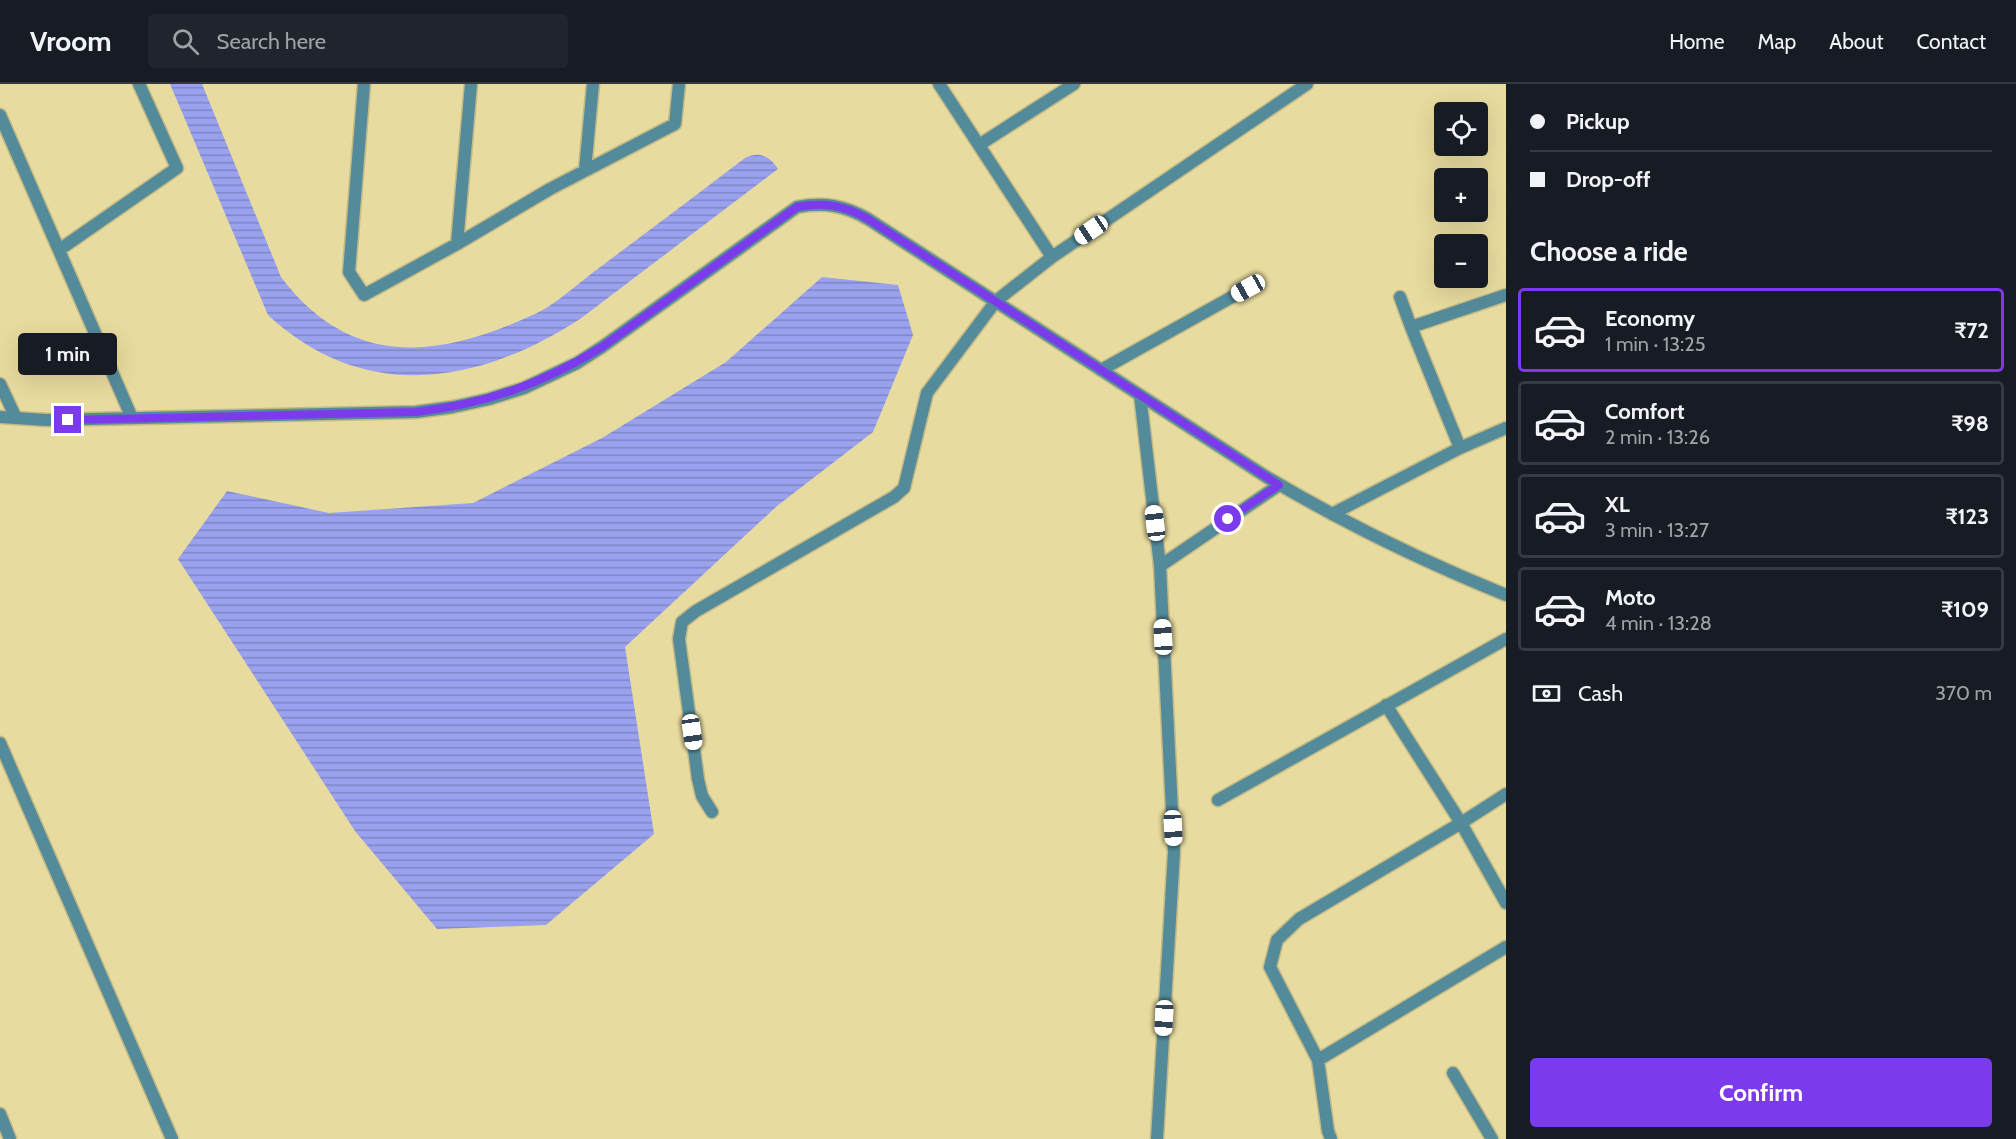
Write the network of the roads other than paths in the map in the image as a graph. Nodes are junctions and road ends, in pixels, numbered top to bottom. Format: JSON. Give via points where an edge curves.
{"nodes":[{"id":1,"x":139,"y":84,"type":"edge"},
{"id":2,"x":364,"y":84,"type":"edge"},
{"id":3,"x":471,"y":84,"type":"edge"},
{"id":4,"x":593,"y":84,"type":"edge"},
{"id":5,"x":679,"y":84,"type":"edge"},
{"id":6,"x":939,"y":84,"type":"edge"},
{"id":7,"x":1074,"y":84,"type":"edge"},
{"id":8,"x":1307,"y":84,"type":"edge"},
{"id":9,"x":0,"y":115,"type":"edge"},
{"id":10,"x":979,"y":145,"type":"junction"},
{"id":11,"x":585,"y":170,"type":"junction"},
{"id":12,"x":457,"y":244,"type":"junction"},
{"id":13,"x":59,"y":250,"type":"junction"},
{"id":14,"x":1052,"y":257,"type":"junction"},
{"id":15,"x":1248,"y":288,"type":"dead end"},
{"id":16,"x":1506,"y":295,"type":"edge"},
{"id":17,"x":1400,"y":297,"type":"dead end"},
{"id":18,"x":996,"y":301,"type":"junction"},
{"id":19,"x":1411,"y":327,"type":"junction"},
{"id":20,"x":1101,"y":370,"type":"junction"},
{"id":21,"x":0,"y":384,"type":"edge"},
{"id":22,"x":1140,"y":395,"type":"junction"},
{"id":23,"x":0,"y":417,"type":"edge"},
{"id":24,"x":16,"y":418,"type":"junction"},
{"id":25,"x":132,"y":418,"type":"junction"},
{"id":26,"x":1506,"y":428,"type":"edge"},
{"id":27,"x":1460,"y":448,"type":"junction"},
{"id":28,"x":1279,"y":485,"type":"junction"},
{"id":29,"x":1332,"y":514,"type":"junction"},
{"id":30,"x":1160,"y":566,"type":"junction"},
{"id":31,"x":1506,"y":595,"type":"edge"},
{"id":32,"x":1506,"y":639,"type":"edge"},
{"id":33,"x":1386,"y":705,"type":"junction"},
{"id":34,"x":0,"y":743,"type":"edge"},
{"id":35,"x":1506,"y":794,"type":"edge"},
{"id":36,"x":1218,"y":800,"type":"dead end"},
{"id":37,"x":712,"y":812,"type":"dead end"},
{"id":38,"x":1461,"y":823,"type":"junction"},
{"id":39,"x":1506,"y":903,"type":"edge"},
{"id":40,"x":1506,"y":947,"type":"edge"},
{"id":41,"x":1318,"y":1060,"type":"junction"},
{"id":42,"x":1454,"y":1072,"type":"dead end"},
{"id":43,"x":0,"y":1114,"type":"edge"},
{"id":44,"x":10,"y":1139,"type":"edge"},
{"id":45,"x":172,"y":1139,"type":"edge"},
{"id":46,"x":1157,"y":1139,"type":"edge"},
{"id":47,"x":1331,"y":1139,"type":"edge"},
{"id":48,"x":1492,"y":1139,"type":"edge"}],
"edges":[{"from":1,"to":13,"type":"street","via":[[177,168]]},
{"from":2,"to":12,"type":"street","via":[[349,272],[364,295]]},
{"from":3,"to":12,"type":"street"},
{"from":4,"to":11,"type":"street"},
{"from":5,"to":11,"type":"street","via":[[675,124]]},
{"from":6,"to":10,"type":"street"},
{"from":7,"to":10,"type":"street"},
{"from":8,"to":14,"type":"street"},
{"from":9,"to":13,"type":"street"},
{"from":10,"to":14,"type":"street"},
{"from":11,"to":12,"type":"street"},
{"from":13,"to":25,"type":"street"},
{"from":14,"to":18,"type":"street"},
{"from":15,"to":20,"type":"street"},
{"from":16,"to":19,"type":"street"},
{"from":17,"to":19,"type":"street"},
{"from":18,"to":20,"type":"street"},
{"from":18,"to":25,"type":"street","via":[[857,212],[834,205],[809,205],[797,207],[594,353],[551,376],[489,399],[416,412]]},
{"from":18,"to":37,"type":"street","via":[[927,393],[904,488],[879,507],[682,622],[679,639],[698,778],[702,796]]},
{"from":19,"to":27,"type":"street"},
{"from":20,"to":22,"type":"street"},
{"from":21,"to":24,"type":"street"},
{"from":22,"to":28,"type":"street"},
{"from":22,"to":30,"type":"street"},
{"from":23,"to":24,"type":"street"},
{"from":24,"to":25,"type":"street"},
{"from":26,"to":27,"type":"street"},
{"from":27,"to":29,"type":"street"},
{"from":28,"to":29,"type":"street"},
{"from":28,"to":30,"type":"street"},
{"from":29,"to":31,"type":"street","via":[[1416,557]]},
{"from":30,"to":46,"type":"street","via":[[1174,852]]},
{"from":32,"to":33,"type":"street"},
{"from":33,"to":36,"type":"street"},
{"from":33,"to":38,"type":"street"},
{"from":34,"to":45,"type":"street"},
{"from":35,"to":38,"type":"street"},
{"from":38,"to":39,"type":"street"},
{"from":38,"to":41,"type":"street","via":[[1299,919],[1277,940],[1270,967]]},
{"from":40,"to":41,"type":"street"},
{"from":41,"to":47,"type":"street"},
{"from":42,"to":48,"type":"street"},
{"from":43,"to":44,"type":"street"}]}
